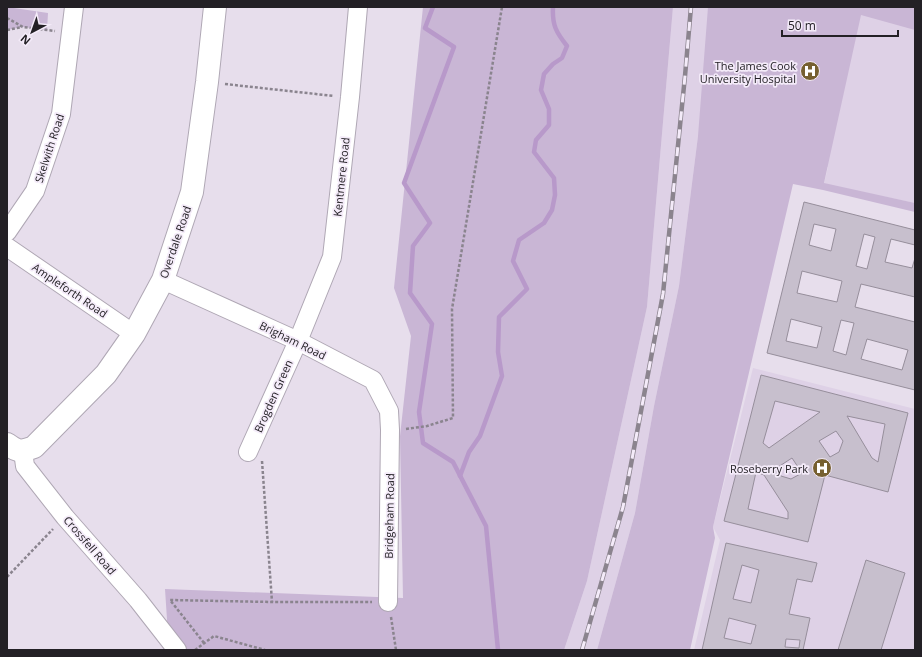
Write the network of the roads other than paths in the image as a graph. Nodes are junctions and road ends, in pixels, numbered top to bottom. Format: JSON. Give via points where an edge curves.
{"nodes":[{"id":1,"x":74,"y":7,"type":"edge"},
{"id":2,"x":215,"y":7,"type":"edge"},
{"id":3,"x":358,"y":7,"type":"edge"},
{"id":4,"x":7,"y":232,"type":"edge"},
{"id":5,"x":7,"y":247,"type":"edge"},
{"id":6,"x":163,"y":280,"type":"junction"},
{"id":7,"x":134,"y":334,"type":"junction"},
{"id":8,"x":298,"y":340,"type":"junction"},
{"id":9,"x":390,"y":430,"type":"joint"},
{"id":10,"x":15,"y":447,"type":"edge"},
{"id":11,"x":248,"y":452,"type":"road end"},
{"id":12,"x":388,"y":602,"type":"road end"},
{"id":13,"x":177,"y":650,"type":"edge"}],
"edges":[{"from":1,"to":4,"type":"street","name":"Skelwith Road","via":[[61,114],[35,192]]},
{"from":2,"to":6,"type":"street","name":"Overdale Road","via":[[192,192]]},
{"from":3,"to":8,"type":"street","name":"Kentmere Road","via":[[332,257]]},
{"from":5,"to":7,"type":"street","name":"Ampleforth Road"},
{"from":6,"to":7,"type":"street","name":"Overdale Road"},
{"from":6,"to":8,"type":"street","name":"Brigham Road"},
{"from":7,"to":10,"type":"street","name":"Overdale Road","via":[[106,374],[34,447]]},
{"from":8,"to":9,"type":"street","name":"Brigham Road","via":[[373,380],[389,411]]},
{"from":8,"to":11,"type":"street","name":"Brogden Green"},
{"from":9,"to":12,"type":"street","name":"Bridgeham Road"},
{"from":10,"to":13,"type":"street","name":"Crossfell Road","via":[[25,466],[65,517],[138,600]]}]}
